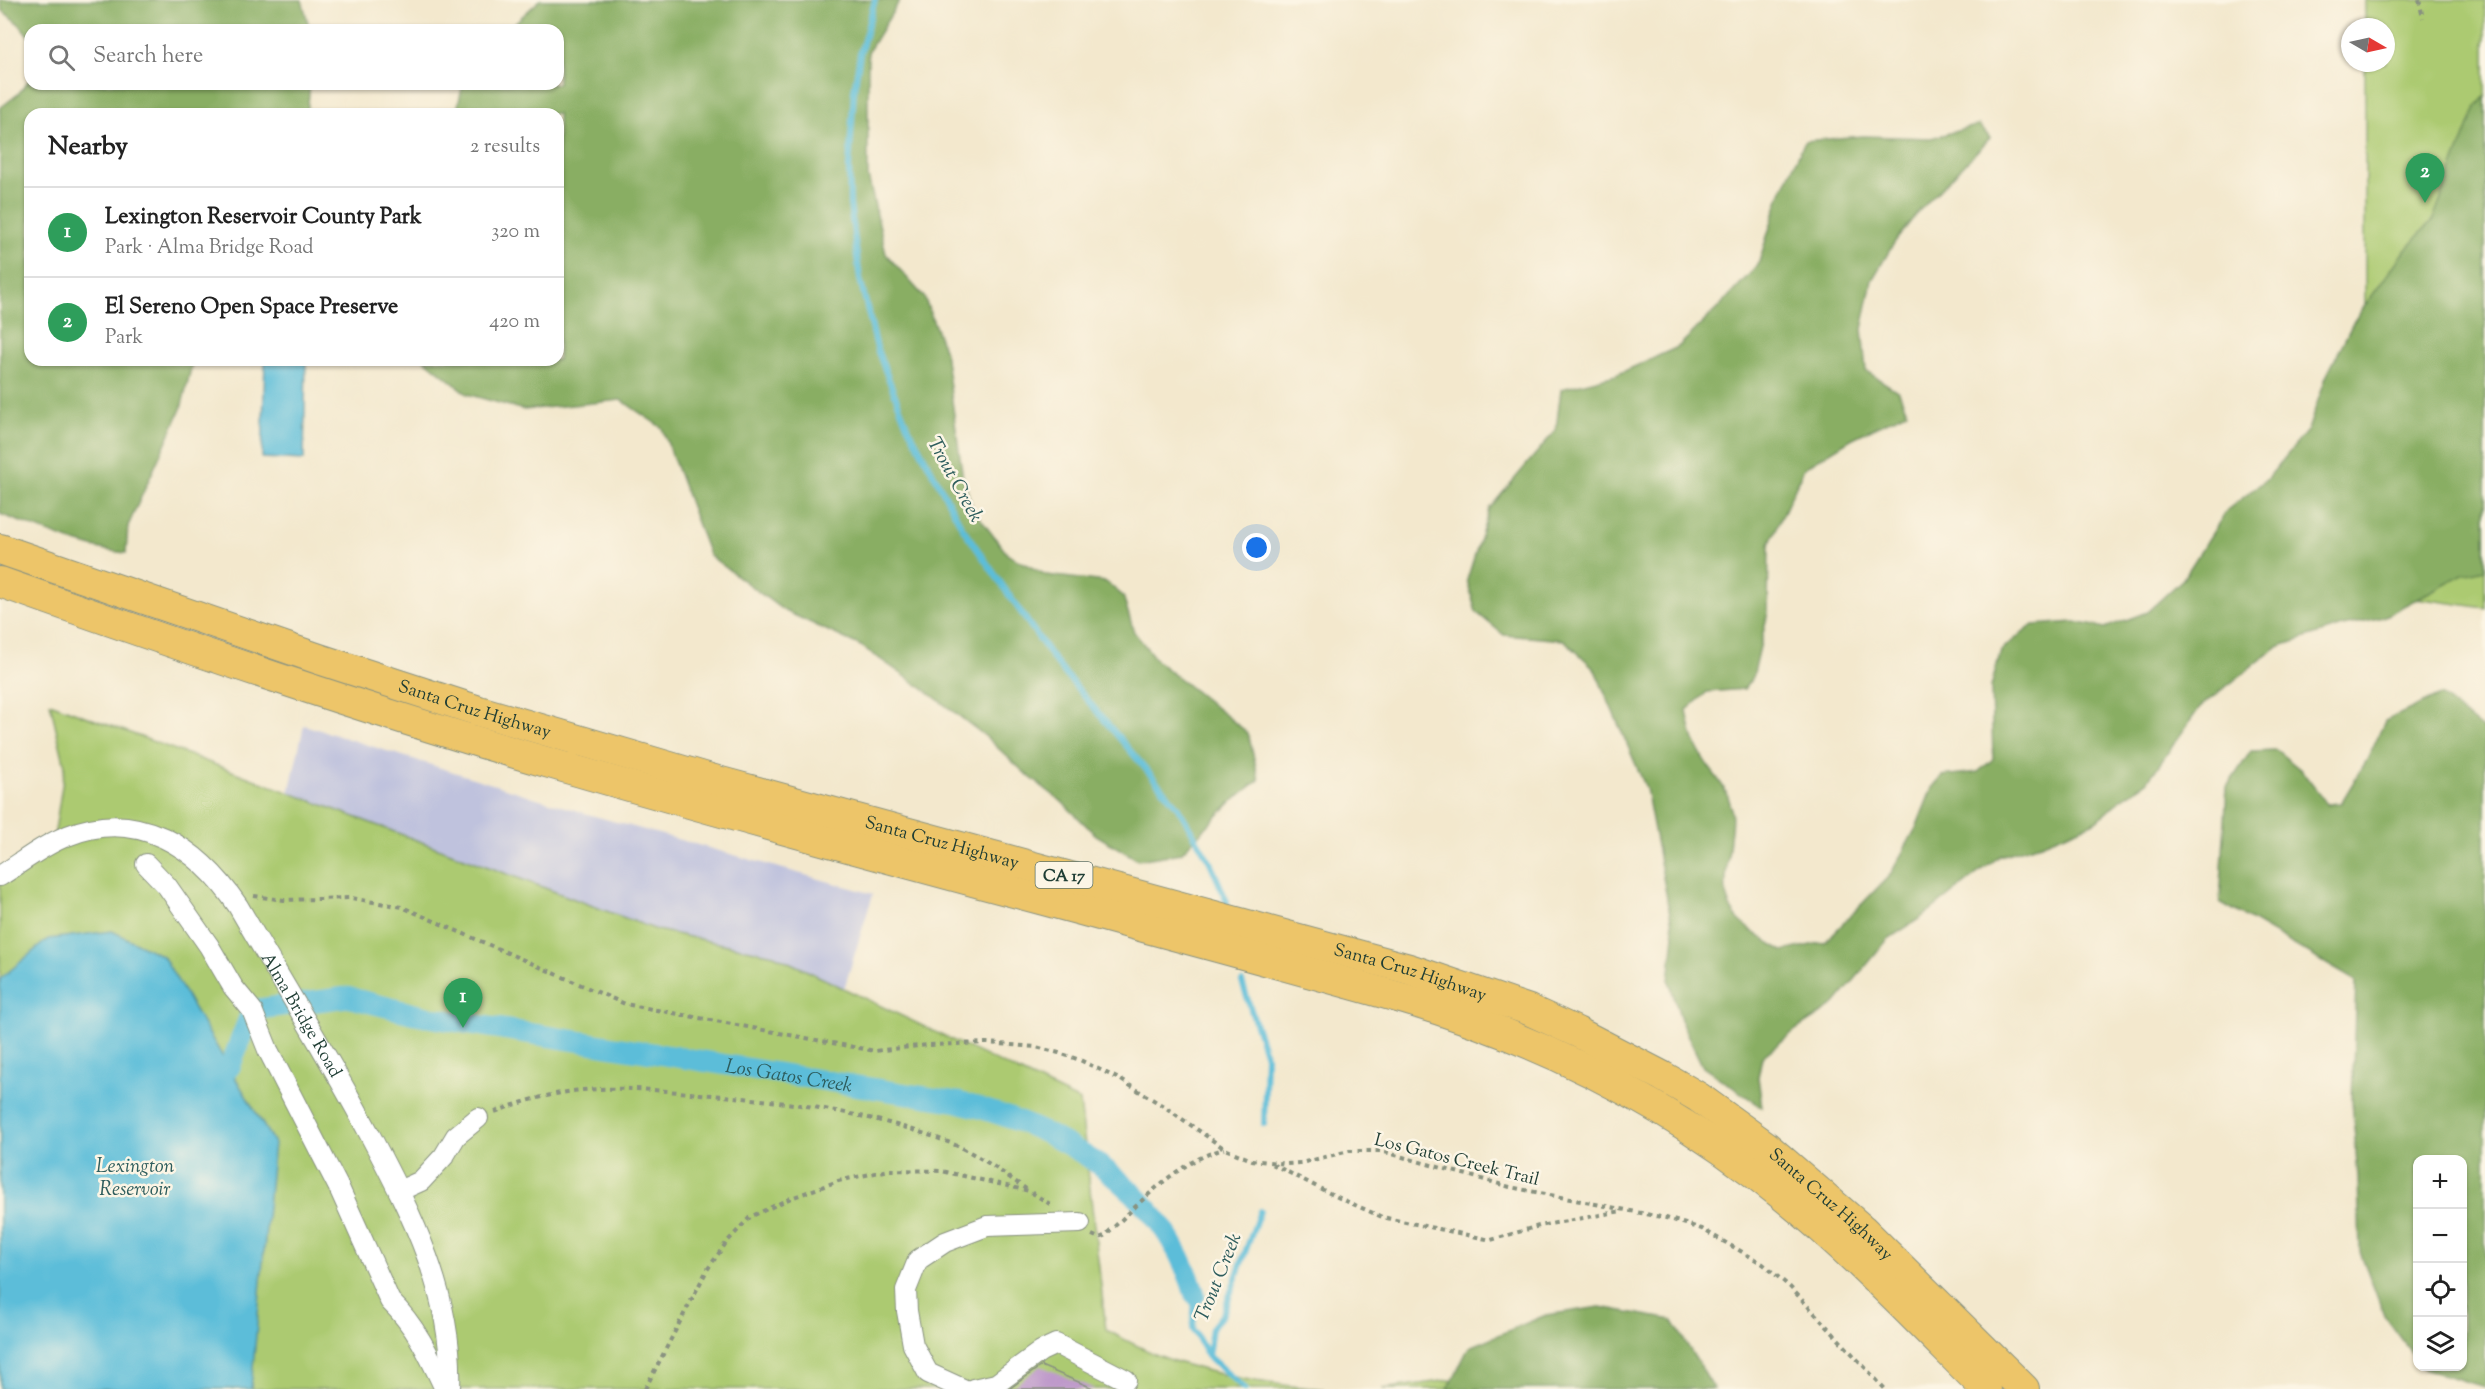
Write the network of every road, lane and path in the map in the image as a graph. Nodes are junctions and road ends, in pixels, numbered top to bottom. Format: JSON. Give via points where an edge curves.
{"nodes":[{"id":1,"x":2419,"y":0,"type":"edge"},
{"id":2,"x":2423,"y":18,"type":"dead end"},
{"id":3,"x":0,"y":549,"type":"edge"},
{"id":4,"x":0,"y":582,"type":"edge"},
{"id":5,"x":146,"y":864,"type":"dead end"},
{"id":6,"x":0,"y":876,"type":"edge"},
{"id":7,"x":218,"y":879,"type":"junction"},
{"id":8,"x":478,"y":1118,"type":"joint"},
{"id":9,"x":1225,"y":1149,"type":"junction"},
{"id":10,"x":1269,"y":1162,"type":"junction"},
{"id":11,"x":399,"y":1191,"type":"junction"},
{"id":12,"x":1029,"y":1191,"type":"junction"},
{"id":13,"x":1626,"y":1210,"type":"junction"},
{"id":14,"x":1080,"y":1223,"type":"junction"},
{"id":15,"x":1126,"y":1380,"type":"dead end"},
{"id":16,"x":445,"y":1389,"type":"edge"},
{"id":17,"x":450,"y":1389,"type":"edge"},
{"id":18,"x":645,"y":1389,"type":"edge"},
{"id":19,"x":963,"y":1389,"type":"edge"},
{"id":20,"x":973,"y":1389,"type":"edge"},
{"id":21,"x":1885,"y":1389,"type":"edge"},
{"id":22,"x":1986,"y":1389,"type":"edge"},
{"id":23,"x":2024,"y":1389,"type":"edge"}],
"edges":[{"from":1,"to":2,"type":"path"},
{"from":3,"to":23,"type":"highway","name":"Santa Cruz Highway","number":"CA 17","via":[[513,722],[1409,969],[1528,1010],[1662,1076],[1767,1147],[1863,1229]]},
{"from":4,"to":22,"type":"highway","name":"Santa Cruz Highway","number":"CA 17","via":[[235,665],[484,744],[1395,996],[1526,1041],[1640,1096],[1748,1168],[1846,1252]]},
{"from":5,"to":16,"type":"street","via":[[167,886],[252,1010],[390,1301],[425,1346]]},
{"from":6,"to":7,"type":"street","name":"Alma Bridge Road","via":[[64,837],[93,828],[124,826],[168,839]]},
{"from":7,"to":9,"type":"path","name":"Los Gatos Creek Trail","via":[[246,894],[271,900],[351,898],[402,907],[626,1004],[875,1051],[987,1043],[1059,1053],[1121,1080]]},
{"from":7,"to":11,"type":"street","name":"Alma Bridge Road","via":[[238,906],[352,1101]]},
{"from":8,"to":11,"type":"street","via":[[456,1136],[421,1181]]},
{"from":8,"to":12,"type":"path","via":[[527,1100],[574,1091],[639,1089],[785,1102],[843,1112],[954,1145]]},
{"from":9,"to":10,"type":"path","name":"Los Gatos Creek Trail","via":[[1238,1156]]},
{"from":9,"to":14,"type":"path","via":[[1173,1173],[1104,1236],[1094,1236]]},
{"from":10,"to":13,"type":"path","name":"Los Gatos Creek Trail","via":[[1301,1163],[1349,1151],[1381,1151],[1510,1187]]},
{"from":10,"to":13,"type":"path","via":[[1382,1217],[1491,1240],[1539,1226]]},
{"from":11,"to":17,"type":"street","name":"Alma Bridge Road","via":[[422,1241],[443,1308],[450,1341]]},
{"from":12,"to":14,"type":"path"},
{"from":12,"to":18,"type":"path","via":[[942,1171],[889,1170],[838,1181],[750,1217],[707,1270]]},
{"from":13,"to":21,"type":"path","name":"Los Gatos Creek Trail","via":[[1702,1229],[1762,1264],[1818,1314]]},
{"from":14,"to":19,"type":"street","via":[[987,1226],[945,1242],[918,1260],[906,1290],[913,1345],[928,1373]]},
{"from":15,"to":20,"type":"street","via":[[1056,1344],[996,1384]]}]}
